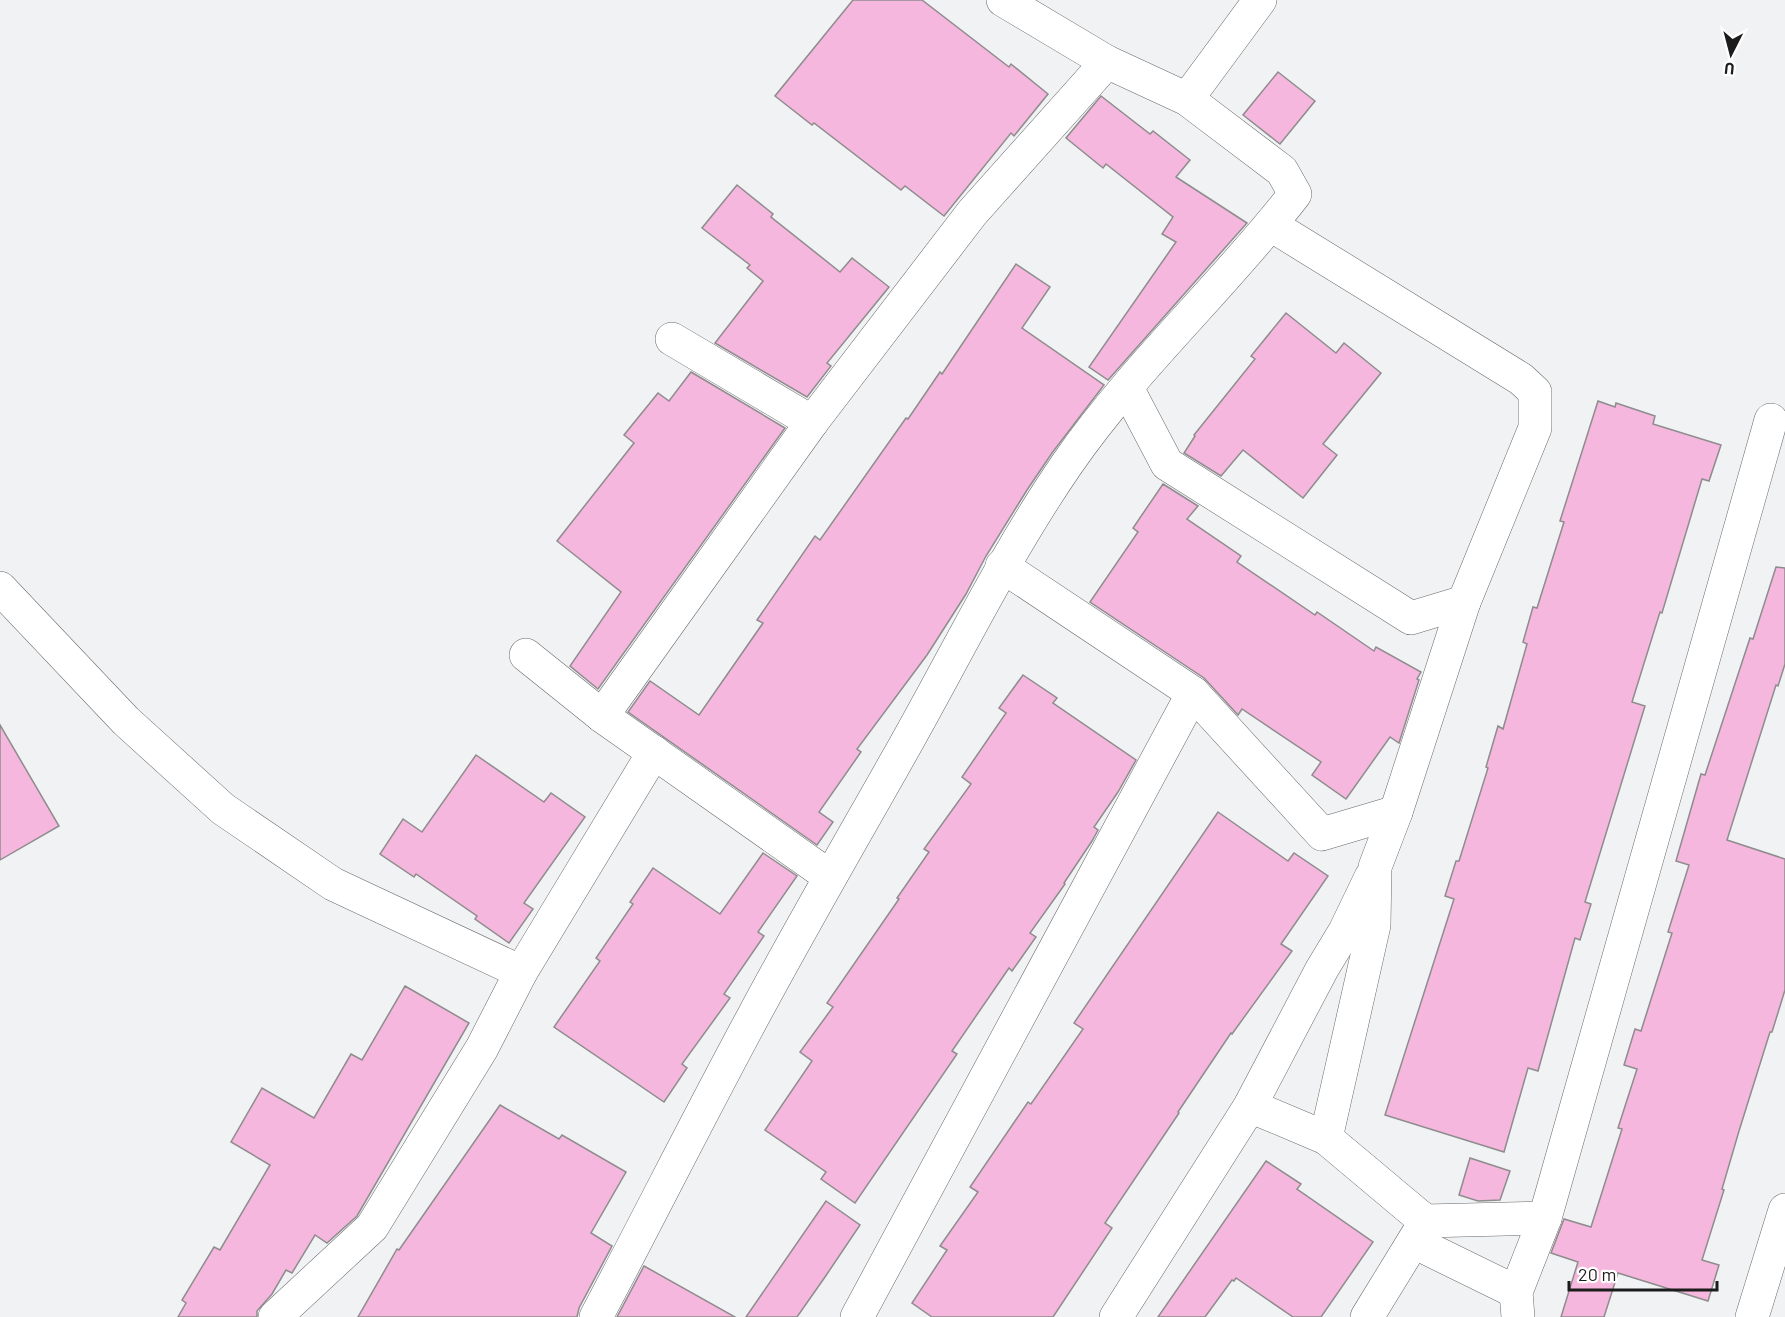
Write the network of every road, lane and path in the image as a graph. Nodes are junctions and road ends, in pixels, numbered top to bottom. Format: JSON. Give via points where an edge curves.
{"nodes":[{"id":1,"x":1003,"y":0,"type":"edge"},
{"id":2,"x":1260,"y":0,"type":"edge"},
{"id":3,"x":1107,"y":62,"type":"junction"},
{"id":4,"x":1187,"y":99,"type":"junction"},
{"id":5,"x":1271,"y":225,"type":"junction"},
{"id":6,"x":672,"y":339,"type":"dead end"},
{"id":7,"x":1127,"y":388,"type":"junction"},
{"id":8,"x":1771,"y":420,"type":"dead end"},
{"id":9,"x":812,"y":422,"type":"junction"},
{"id":10,"x":1002,"y":566,"type":"junction"},
{"id":11,"x":0,"y":588,"type":"edge"},
{"id":12,"x":1464,"y":602,"type":"junction"},
{"id":13,"x":526,"y":655,"type":"dead end"},
{"id":14,"x":1193,"y":693,"type":"junction"},
{"id":15,"x":602,"y":716,"type":"junction"},
{"id":16,"x":654,"y":752,"type":"junction"},
{"id":17,"x":1396,"y":812,"type":"junction"},
{"id":18,"x":1375,"y":867,"type":"junction"},
{"id":19,"x":829,"y":876,"type":"junction"},
{"id":20,"x":521,"y":972,"type":"junction"},
{"id":21,"x":1250,"y":1106,"type":"junction"},
{"id":22,"x":1326,"y":1138,"type":"junction"},
{"id":23,"x":1785,"y":1210,"type":"edge"},
{"id":24,"x":1545,"y":1218,"type":"junction"},
{"id":25,"x":1420,"y":1231,"type":"junction"},
{"id":26,"x":1517,"y":1305,"type":"edge"},
{"id":27,"x":274,"y":1317,"type":"edge"},
{"id":28,"x":596,"y":1317,"type":"edge"},
{"id":29,"x":857,"y":1317,"type":"edge"},
{"id":30,"x":1116,"y":1317,"type":"edge"},
{"id":31,"x":1367,"y":1317,"type":"edge"},
{"id":32,"x":1752,"y":1317,"type":"edge"}],
"edges":[{"from":1,"to":3,"type":"street"},
{"from":2,"to":4,"type":"street"},
{"from":3,"to":4,"type":"street"},
{"from":3,"to":9,"type":"street","via":[[972,213]]},
{"from":4,"to":5,"type":"street","via":[[1282,171],[1295,194]]},
{"from":5,"to":7,"type":"street"},
{"from":5,"to":12,"type":"street","via":[[1521,379],[1535,392],[1535,428]]},
{"from":6,"to":9,"type":"street"},
{"from":7,"to":10,"type":"street","via":[[1068,463]]},
{"from":7,"to":12,"type":"street","via":[[1167,464],[1411,618]]},
{"from":8,"to":24,"type":"street"},
{"from":9,"to":15,"type":"street"},
{"from":10,"to":14,"type":"street"},
{"from":10,"to":19,"type":"street","via":[[895,764]]},
{"from":11,"to":20,"type":"street","via":[[126,721],[223,809],[333,884]]},
{"from":12,"to":17,"type":"street"},
{"from":13,"to":15,"type":"street"},
{"from":14,"to":17,"type":"street","via":[[1322,834]]},
{"from":14,"to":29,"type":"street"},
{"from":15,"to":16,"type":"street"},
{"from":16,"to":19,"type":"street"},
{"from":16,"to":20,"type":"street"},
{"from":17,"to":18,"type":"street"},
{"from":18,"to":21,"type":"street","via":[[1345,931]]},
{"from":18,"to":22,"type":"street","via":[[1374,926]]},
{"from":19,"to":28,"type":"street"},
{"from":20,"to":27,"type":"street","via":[[482,1048],[372,1227]]},
{"from":21,"to":22,"type":"street"},
{"from":21,"to":30,"type":"street"},
{"from":22,"to":25,"type":"street"},
{"from":23,"to":32,"type":"street"},
{"from":24,"to":25,"type":"street"},
{"from":24,"to":26,"type":"street"},
{"from":25,"to":26,"type":"street"},
{"from":25,"to":31,"type":"street"}]}
